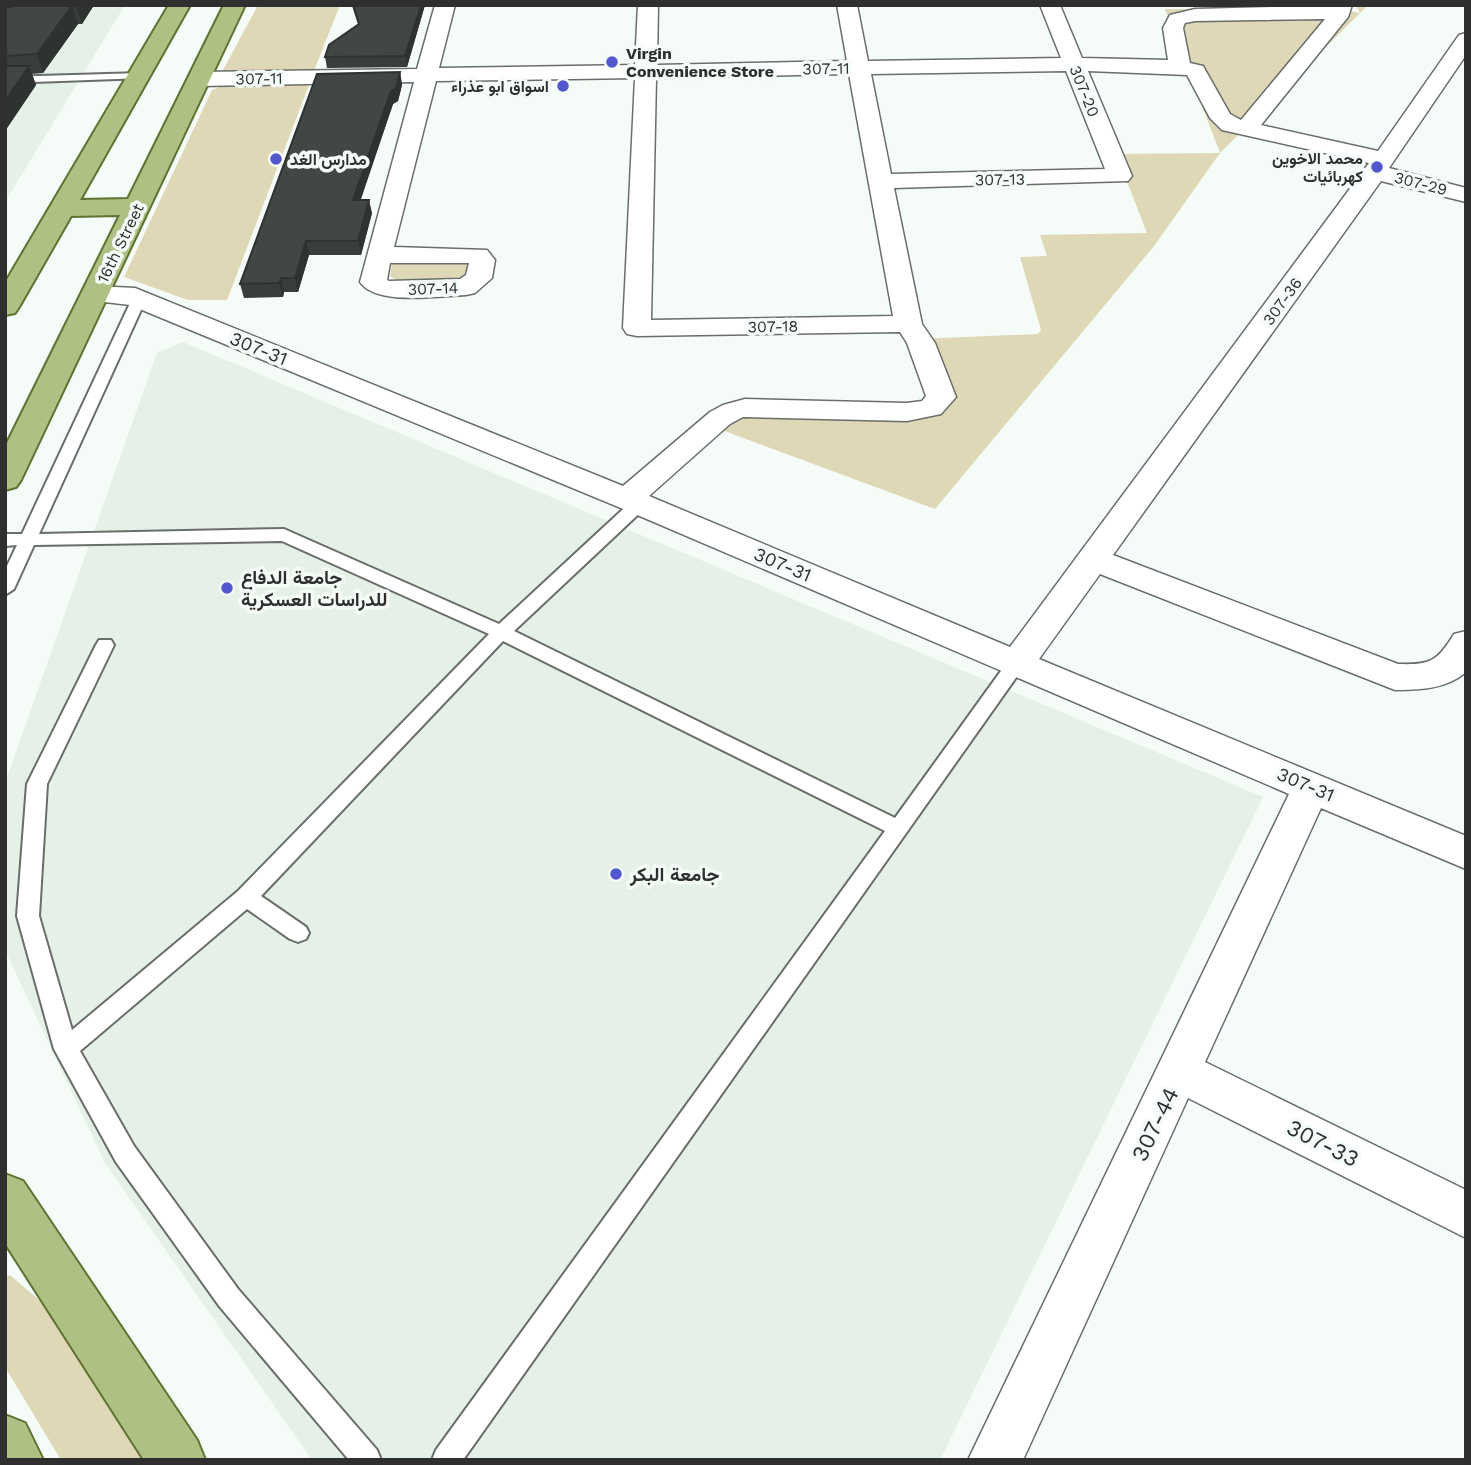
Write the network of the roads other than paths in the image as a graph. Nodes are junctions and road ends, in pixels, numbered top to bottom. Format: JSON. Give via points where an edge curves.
{"nodes":[{"id":1,"x":180,"y":5,"type":"edge"},
{"id":2,"x":235,"y":5,"type":"edge"},
{"id":3,"x":445,"y":5,"type":"edge"},
{"id":4,"x":648,"y":5,"type":"edge"},
{"id":5,"x":847,"y":5,"type":"edge"},
{"id":6,"x":1050,"y":5,"type":"edge"},
{"id":7,"x":1342,"y":9,"type":"edge"},
{"id":8,"x":1466,"y":39,"type":"edge"},
{"id":9,"x":1074,"y":64,"type":"junction"},
{"id":10,"x":1180,"y":66,"type":"junction"},
{"id":11,"x":859,"y":68,"type":"junction"},
{"id":12,"x":646,"y":71,"type":"junction"},
{"id":13,"x":427,"y":75,"type":"junction"},
{"id":14,"x":141,"y":76,"type":"junction"},
{"id":15,"x":200,"y":79,"type":"junction"},
{"id":16,"x":5,"y":80,"type":"edge"},
{"id":17,"x":1245,"y":130,"type":"junction"},
{"id":18,"x":1380,"y":165,"type":"junction"},
{"id":19,"x":1120,"y":177,"type":"joint"},
{"id":20,"x":881,"y":181,"type":"junction"},
{"id":21,"x":1466,"y":195,"type":"edge"},
{"id":22,"x":138,"y":206,"type":"junction"},
{"id":23,"x":64,"y":208,"type":"junction"},
{"id":24,"x":379,"y":255,"type":"dead end"},
{"id":25,"x":96,"y":294,"type":"junction"},
{"id":26,"x":139,"y":299,"type":"junction"},
{"id":27,"x":5,"y":307,"type":"edge"},
{"id":28,"x":908,"y":324,"type":"junction"},
{"id":29,"x":5,"y":480,"type":"edge"},
{"id":30,"x":633,"y":501,"type":"junction"},
{"id":31,"x":5,"y":540,"type":"edge"},
{"id":32,"x":26,"y":540,"type":"junction"},
{"id":33,"x":1095,"y":560,"type":"junction"},
{"id":34,"x":5,"y":589,"type":"edge"},
{"id":35,"x":501,"y":632,"type":"junction"},
{"id":36,"x":1466,"y":643,"type":"edge"},
{"id":37,"x":105,"y":645,"type":"dead end"},
{"id":38,"x":1018,"y":662,"type":"junction"},
{"id":39,"x":1312,"y":787,"type":"junction"},
{"id":40,"x":897,"y":828,"type":"junction"},
{"id":41,"x":1466,"y":853,"type":"edge"},
{"id":42,"x":246,"y":897,"type":"junction"},
{"id":43,"x":298,"y":933,"type":"dead end"},
{"id":44,"x":65,"y":1049,"type":"junction"},
{"id":45,"x":1180,"y":1072,"type":"junction"},
{"id":46,"x":7,"y":1206,"type":"edge"},
{"id":47,"x":1466,"y":1215,"type":"edge"},
{"id":48,"x":5,"y":1443,"type":"edge"},
{"id":49,"x":15,"y":1460,"type":"edge"},
{"id":50,"x":177,"y":1460,"type":"edge"},
{"id":51,"x":367,"y":1460,"type":"edge"},
{"id":52,"x":446,"y":1460,"type":"edge"},
{"id":53,"x":995,"y":1460,"type":"edge"}],
"edges":[{"from":1,"to":14,"type":"main road"},
{"from":2,"to":15,"type":"main road","name":"16th Street"},
{"from":3,"to":13,"type":"street"},
{"from":4,"to":12,"type":"street","name":"307-18"},
{"from":5,"to":11,"type":"street"},
{"from":6,"to":9,"type":"street","name":"307-20"},
{"from":7,"to":10,"type":"street","via":[[1177,19],[1173,28]]},
{"from":7,"to":17,"type":"street"},
{"from":8,"to":18,"type":"street","name":"307-36"},
{"from":9,"to":10,"type":"street","name":"307-11"},
{"from":9,"to":11,"type":"street","name":"307-11"},
{"from":9,"to":19,"type":"street","name":"307-20"},
{"from":10,"to":17,"type":"street","via":[[1195,71],[1221,118]]},
{"from":11,"to":12,"type":"street","name":"307-11"},
{"from":11,"to":20,"type":"street"},
{"from":12,"to":13,"type":"street","name":"307-11"},
{"from":12,"to":28,"type":"street","name":"307-18","via":[[637,328]]},
{"from":13,"to":15,"type":"street","name":"307-11"},
{"from":13,"to":24,"type":"street"},
{"from":14,"to":16,"type":"lane"},
{"from":14,"to":23,"type":"main road"},
{"from":15,"to":22,"type":"main road","name":"16th Street"},
{"from":17,"to":18,"type":"street","name":"307-29"},
{"from":18,"to":21,"type":"street","name":"307-29"},
{"from":18,"to":33,"type":"street","name":"307-36"},
{"from":19,"to":20,"type":"street","name":"307-13"},
{"from":20,"to":28,"type":"street"},
{"from":22,"to":23,"type":"main road"},
{"from":22,"to":25,"type":"main road","name":"16th Street"},
{"from":23,"to":27,"type":"main road"},
{"from":25,"to":26,"type":"street","name":"307-31","via":[[126,293]]},
{"from":25,"to":29,"type":"main road","name":"16th Street"},
{"from":26,"to":30,"type":"street","name":"307-31"},
{"from":26,"to":32,"type":"lane"},
{"from":28,"to":30,"type":"street","via":[[921,343],[941,397],[931,408],[907,412],[733,411]]},
{"from":30,"to":35,"type":"lane"},
{"from":30,"to":38,"type":"street","name":"307-31"},
{"from":31,"to":32,"type":"lane"},
{"from":32,"to":34,"type":"lane"},
{"from":32,"to":35,"type":"lane","via":[[285,535]]},
{"from":33,"to":36,"type":"street","via":[[1395,677],[1432,678],[1460,658]]},
{"from":33,"to":38,"type":"street","name":"307-36"},
{"from":35,"to":40,"type":"lane"},
{"from":35,"to":42,"type":"lane"},
{"from":37,"to":44,"type":"lane","via":[[37,784],[28,916]]},
{"from":38,"to":39,"type":"street","name":"307-31"},
{"from":38,"to":40,"type":"lane"},
{"from":39,"to":41,"type":"street","name":"307-31"},
{"from":39,"to":45,"type":"street","name":"307-44"},
{"from":40,"to":52,"type":"lane"},
{"from":42,"to":43,"type":"lane"},
{"from":42,"to":44,"type":"lane"},
{"from":44,"to":51,"type":"lane","via":[[125,1154],[229,1298]]},
{"from":45,"to":47,"type":"street","name":"307-33"},
{"from":45,"to":53,"type":"street","name":"307-44"},
{"from":46,"to":50,"type":"main road"},
{"from":48,"to":49,"type":"main road"}]}
